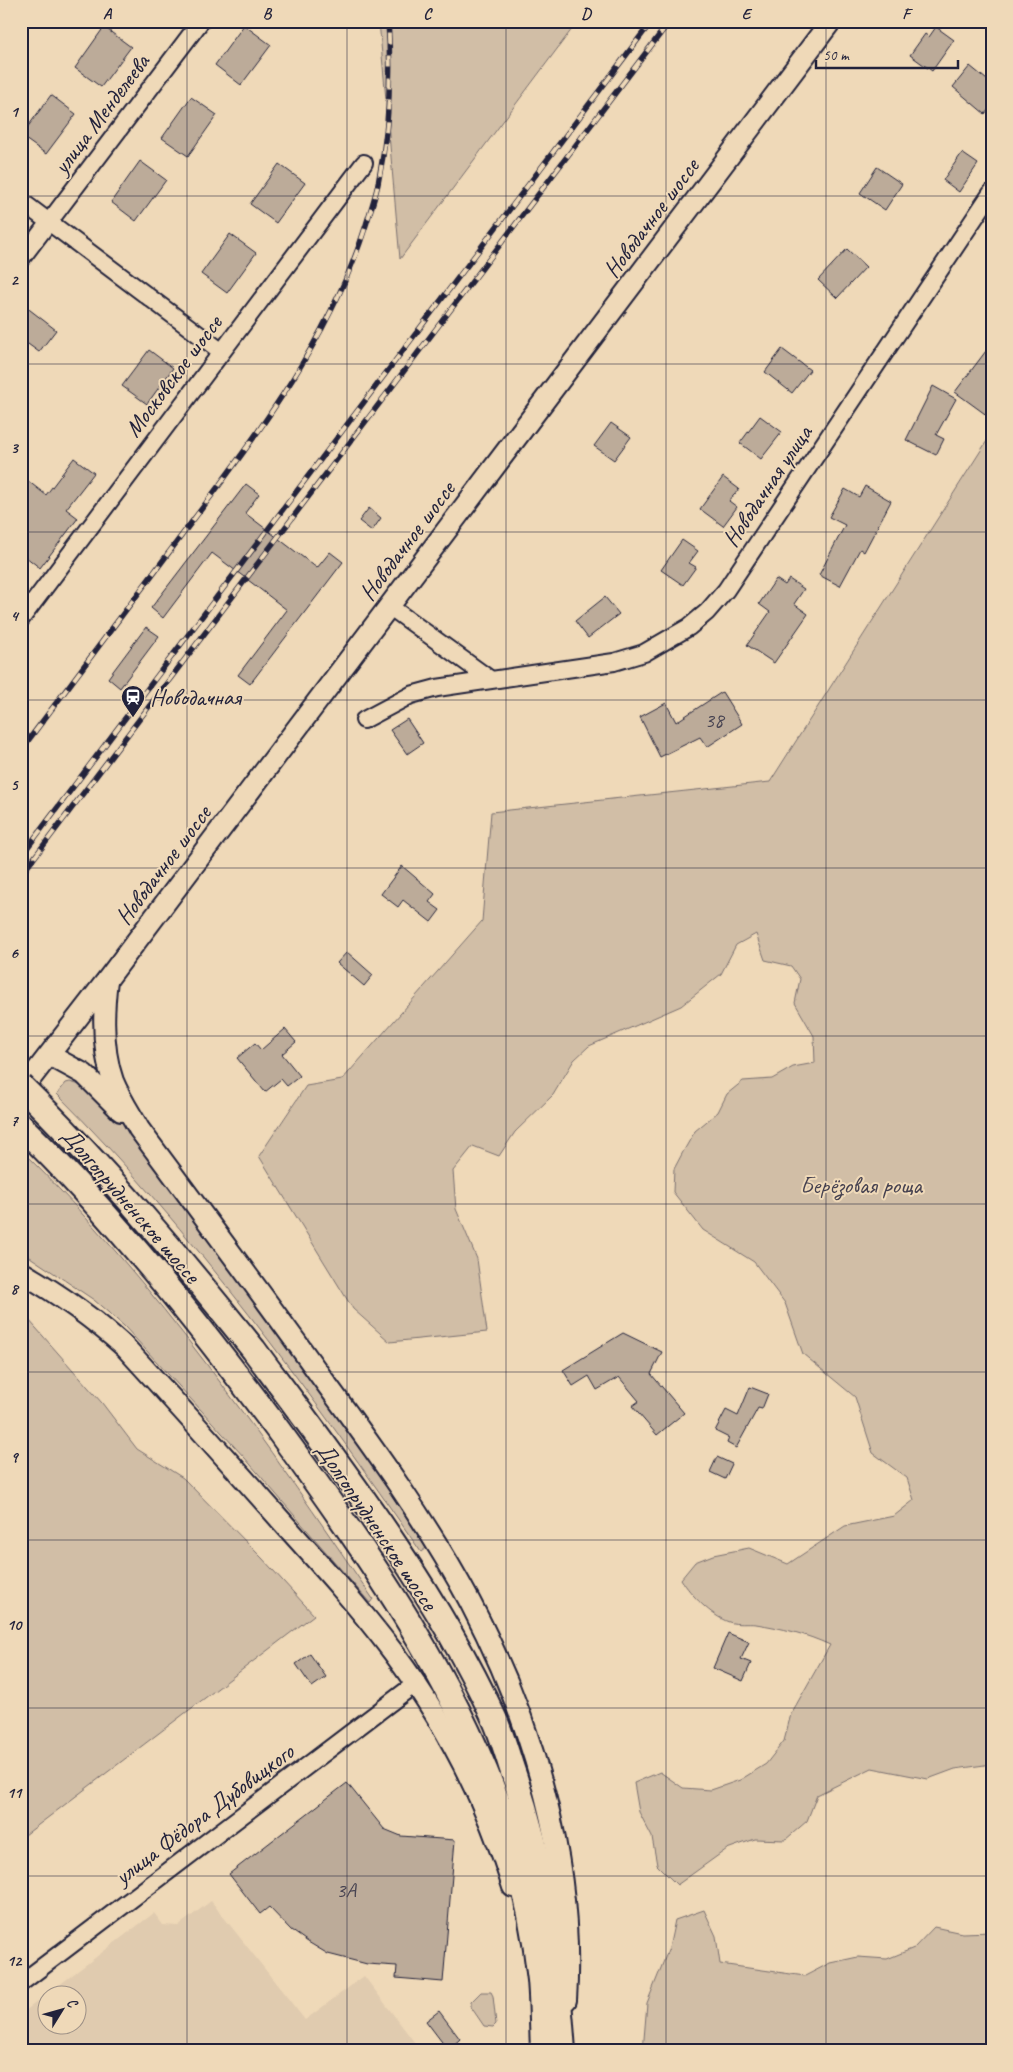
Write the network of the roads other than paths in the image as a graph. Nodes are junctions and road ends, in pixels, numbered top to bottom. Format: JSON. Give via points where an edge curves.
{"nodes":[{"id":1,"x":201,"y":21,"type":"edge"},
{"id":2,"x":831,"y":21,"type":"edge"},
{"id":3,"x":364,"y":163,"type":"dead end"},
{"id":4,"x":992,"y":192,"type":"edge"},
{"id":5,"x":21,"y":201,"type":"edge"},
{"id":6,"x":49,"y":222,"type":"junction"},
{"id":7,"x":21,"y":259,"type":"edge"},
{"id":8,"x":222,"y":352,"type":"junction"},
{"id":9,"x":389,"y":606,"type":"junction"},
{"id":10,"x":21,"y":618,"type":"edge"},
{"id":11,"x":491,"y":680,"type":"junction"},
{"id":12,"x":364,"y":720,"type":"dead end"},
{"id":13,"x":107,"y":980,"type":"junction"},
{"id":14,"x":49,"y":1054,"type":"junction"},
{"id":15,"x":21,"y":1086,"type":"edge"},
{"id":16,"x":21,"y":1091,"type":"edge"},
{"id":17,"x":21,"y":1126,"type":"edge"},
{"id":18,"x":139,"y":1129,"type":"junction"},
{"id":19,"x":21,"y":1272,"type":"edge"},
{"id":20,"x":415,"y":1684,"type":"junction"},
{"id":21,"x":540,"y":1980,"type":"junction"},
{"id":22,"x":21,"y":1983,"type":"edge"},
{"id":23,"x":542,"y":2051,"type":"edge"},
{"id":24,"x":563,"y":2051,"type":"edge"}],
"edges":[{"from":1,"to":6,"type":"street","name":"улица Менделеева"},
{"from":2,"to":9,"type":"street","name":"Новодачное шоссе"},
{"from":3,"to":8,"type":"street","name":"Московское шоссе"},
{"from":4,"to":11,"type":"street","name":"Новодачная улица","via":[[732,582],[707,612],[689,627],[644,653],[614,662]]},
{"from":5,"to":6,"type":"street"},
{"from":6,"to":7,"type":"street","name":"улица Менделеева"},
{"from":6,"to":8,"type":"street"},
{"from":8,"to":10,"type":"street","name":"Московское шоссе"},
{"from":9,"to":11,"type":"street"},
{"from":9,"to":13,"type":"street","name":"Новодачное шоссе"},
{"from":11,"to":12,"type":"street","name":"Новодачная улица","via":[[411,695]]},
{"from":13,"to":14,"type":"street","name":"Новодачное шоссе"},
{"from":13,"to":18,"type":"street","via":[[108,1064],[120,1097]]},
{"from":14,"to":16,"type":"street","name":"Новодачное шоссе"},
{"from":14,"to":18,"type":"street","via":[[84,1074]]},
{"from":15,"to":24,"type":"main road","name":"Долгопрудненское шоссе","bridge":true,"via":[[141,1211],[254,1350],[367,1506],[463,1657],[495,1719],[532,1830],[547,1899]]},
{"from":17,"to":21,"type":"main road","name":"Долгопрудненское шоссе","via":[[119,1230],[232,1368],[390,1591],[469,1731],[511,1842],[527,1902]]},
{"from":18,"to":24,"type":"street","via":[[375,1451],[448,1563],[502,1672],[541,1777],[564,1893],[568,1964]]},
{"from":19,"to":20,"type":"street","via":[[76,1307],[125,1347],[346,1592]]},
{"from":20,"to":21,"type":"street","via":[[452,1745],[499,1843],[525,1940]]},
{"from":20,"to":22,"type":"street","name":"улица Фёдора Дубовицкого"},
{"from":21,"to":23,"type":"main road","name":"Долгопрудненское шоссе"}]}
